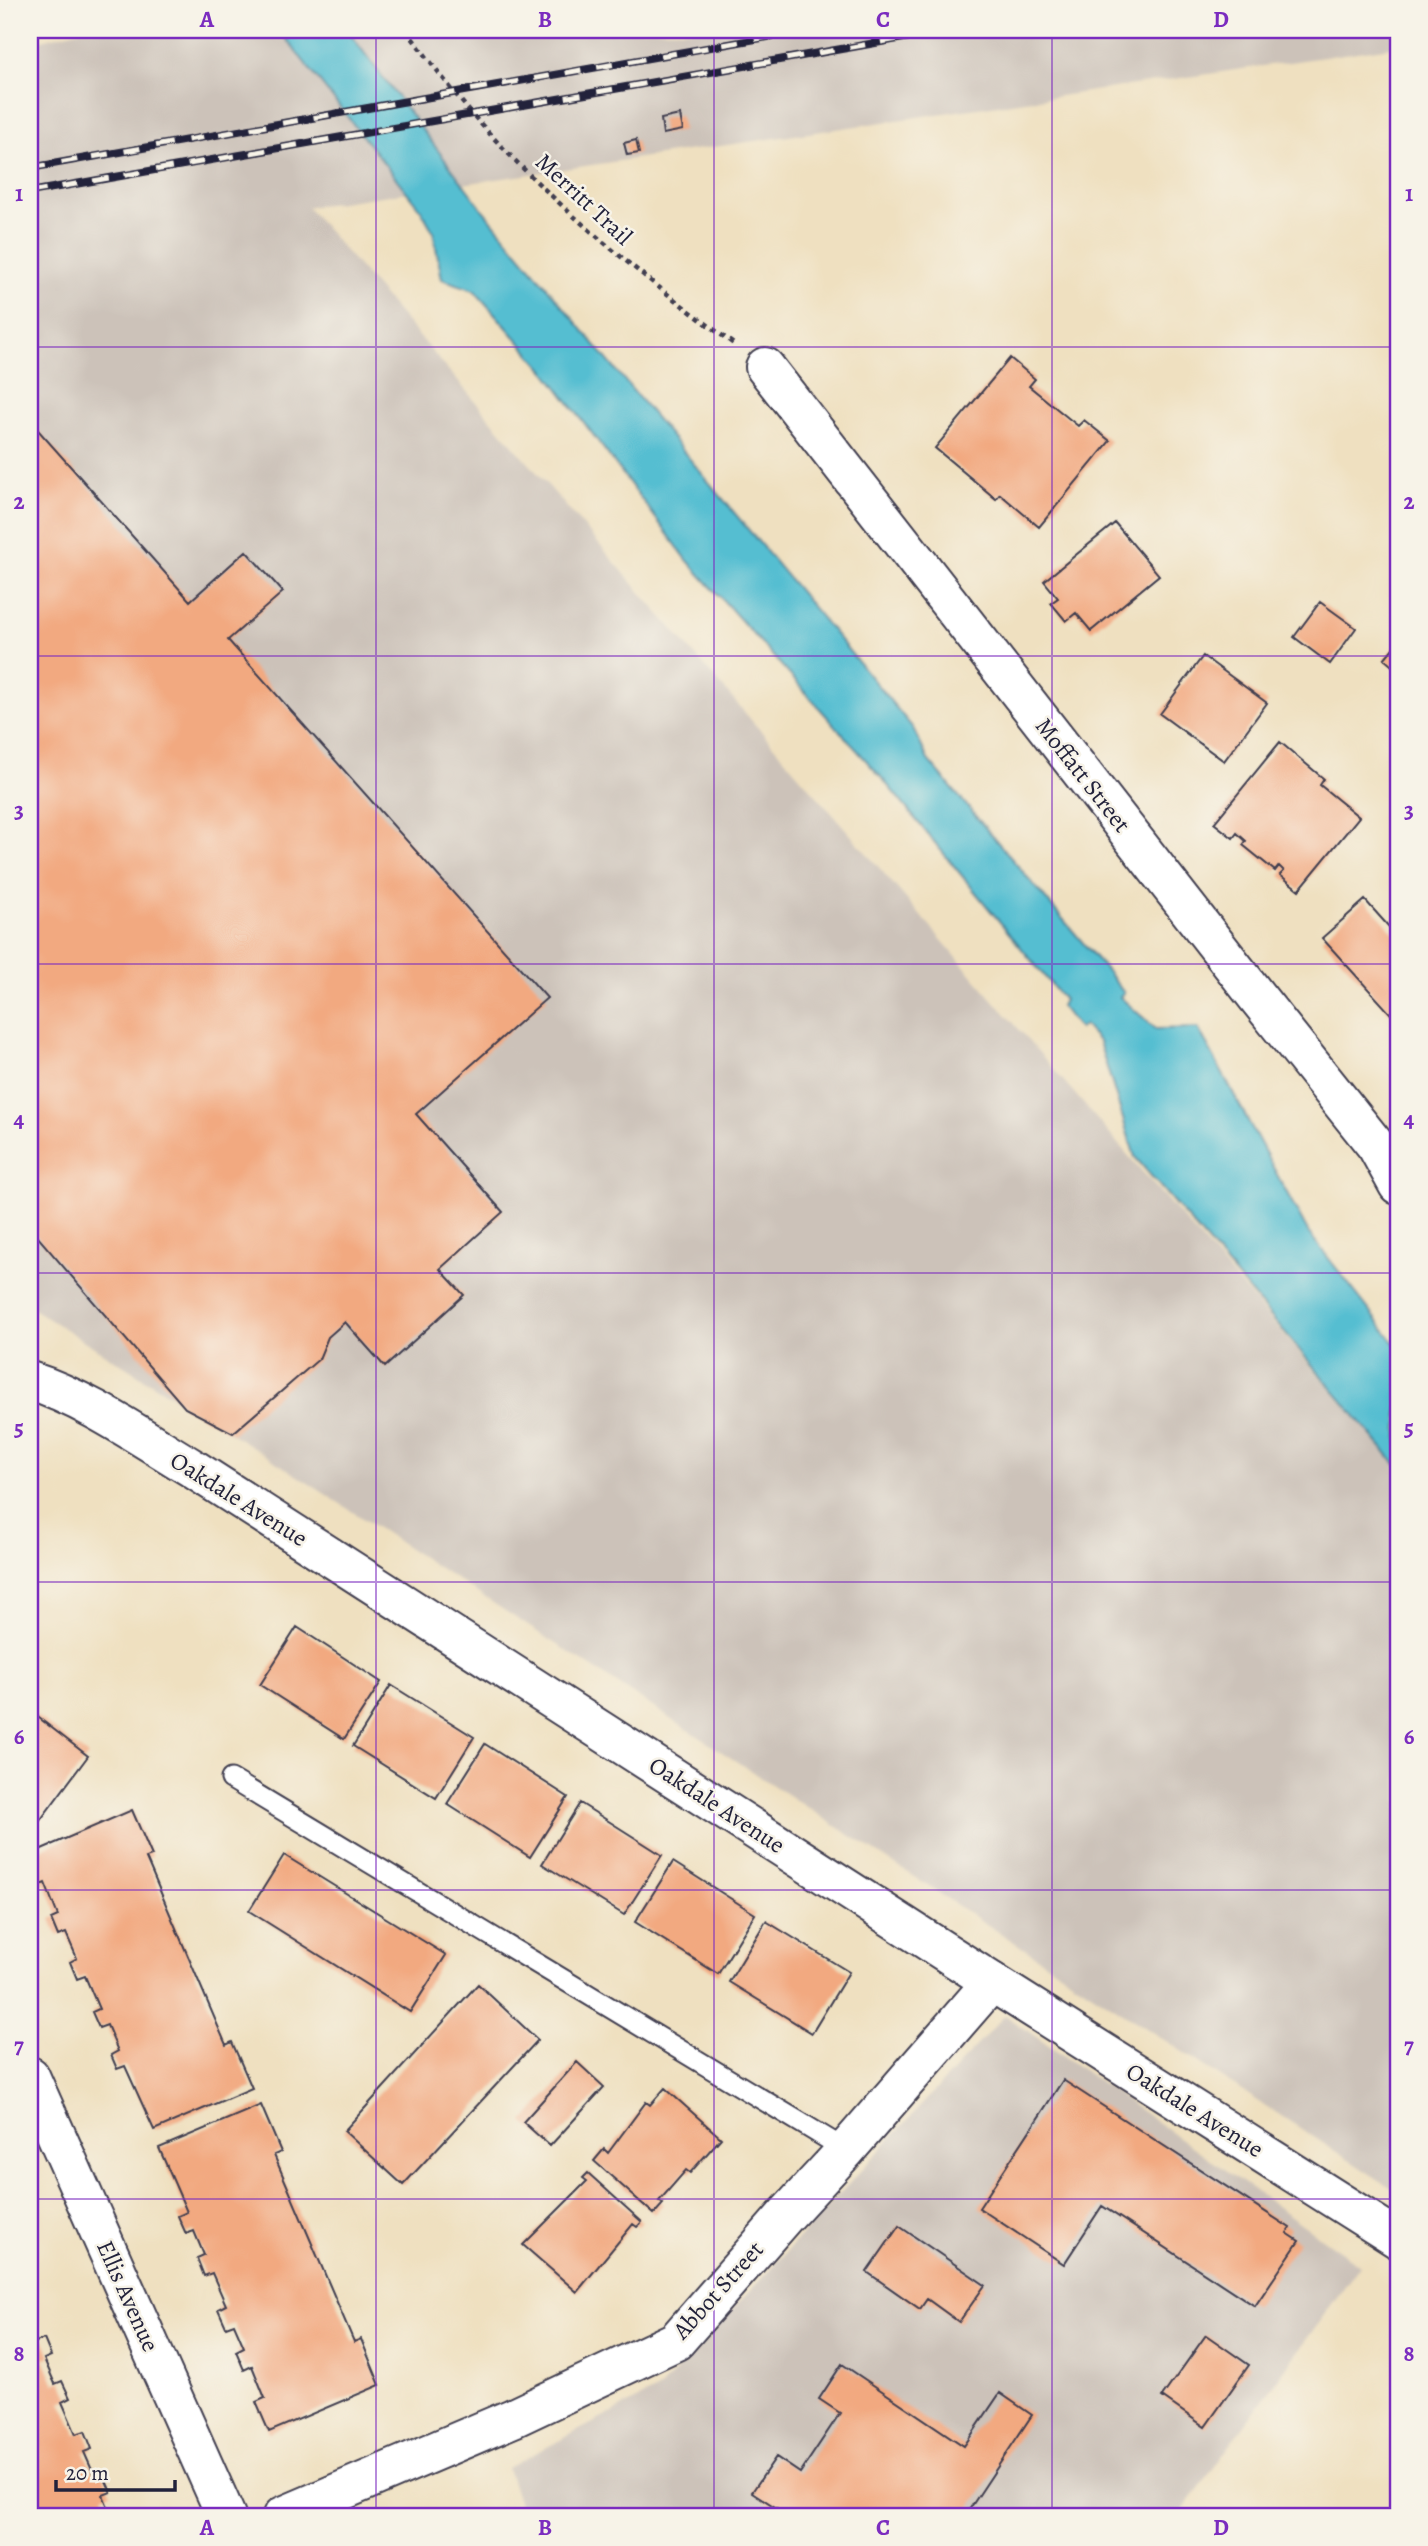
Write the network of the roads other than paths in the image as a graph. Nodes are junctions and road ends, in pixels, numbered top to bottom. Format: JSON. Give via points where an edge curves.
{"nodes":[{"id":1,"x":765,"y":367,"type":"road end"},
{"id":2,"x":1398,"y":1185,"type":"edge"},
{"id":3,"x":30,"y":1381,"type":"edge"},
{"id":4,"x":231,"y":1779,"type":"dead end"},
{"id":5,"x":992,"y":1982,"type":"junction"},
{"id":6,"x":30,"y":2076,"type":"edge"},
{"id":7,"x":846,"y":2150,"type":"junction"},
{"id":8,"x":1398,"y":2239,"type":"edge"},
{"id":9,"x":226,"y":2516,"type":"edge"},
{"id":10,"x":283,"y":2516,"type":"edge"}],
"edges":[{"from":1,"to":2,"type":"street","name":"Moffatt Street","via":[[1377,1147]]},
{"from":3,"to":5,"type":"street","name":"Oakdale Avenue","via":[[113,1421],[192,1468]]},
{"from":4,"to":7,"type":"lane"},
{"from":5,"to":7,"type":"street","name":"Abbot Street"},
{"from":5,"to":8,"type":"street","name":"Oakdale Avenue"},
{"from":6,"to":9,"type":"street","name":"Ellis Avenue"},
{"from":7,"to":10,"type":"street","name":"Abbot Street","via":[[676,2341],[513,2418]]}]}
